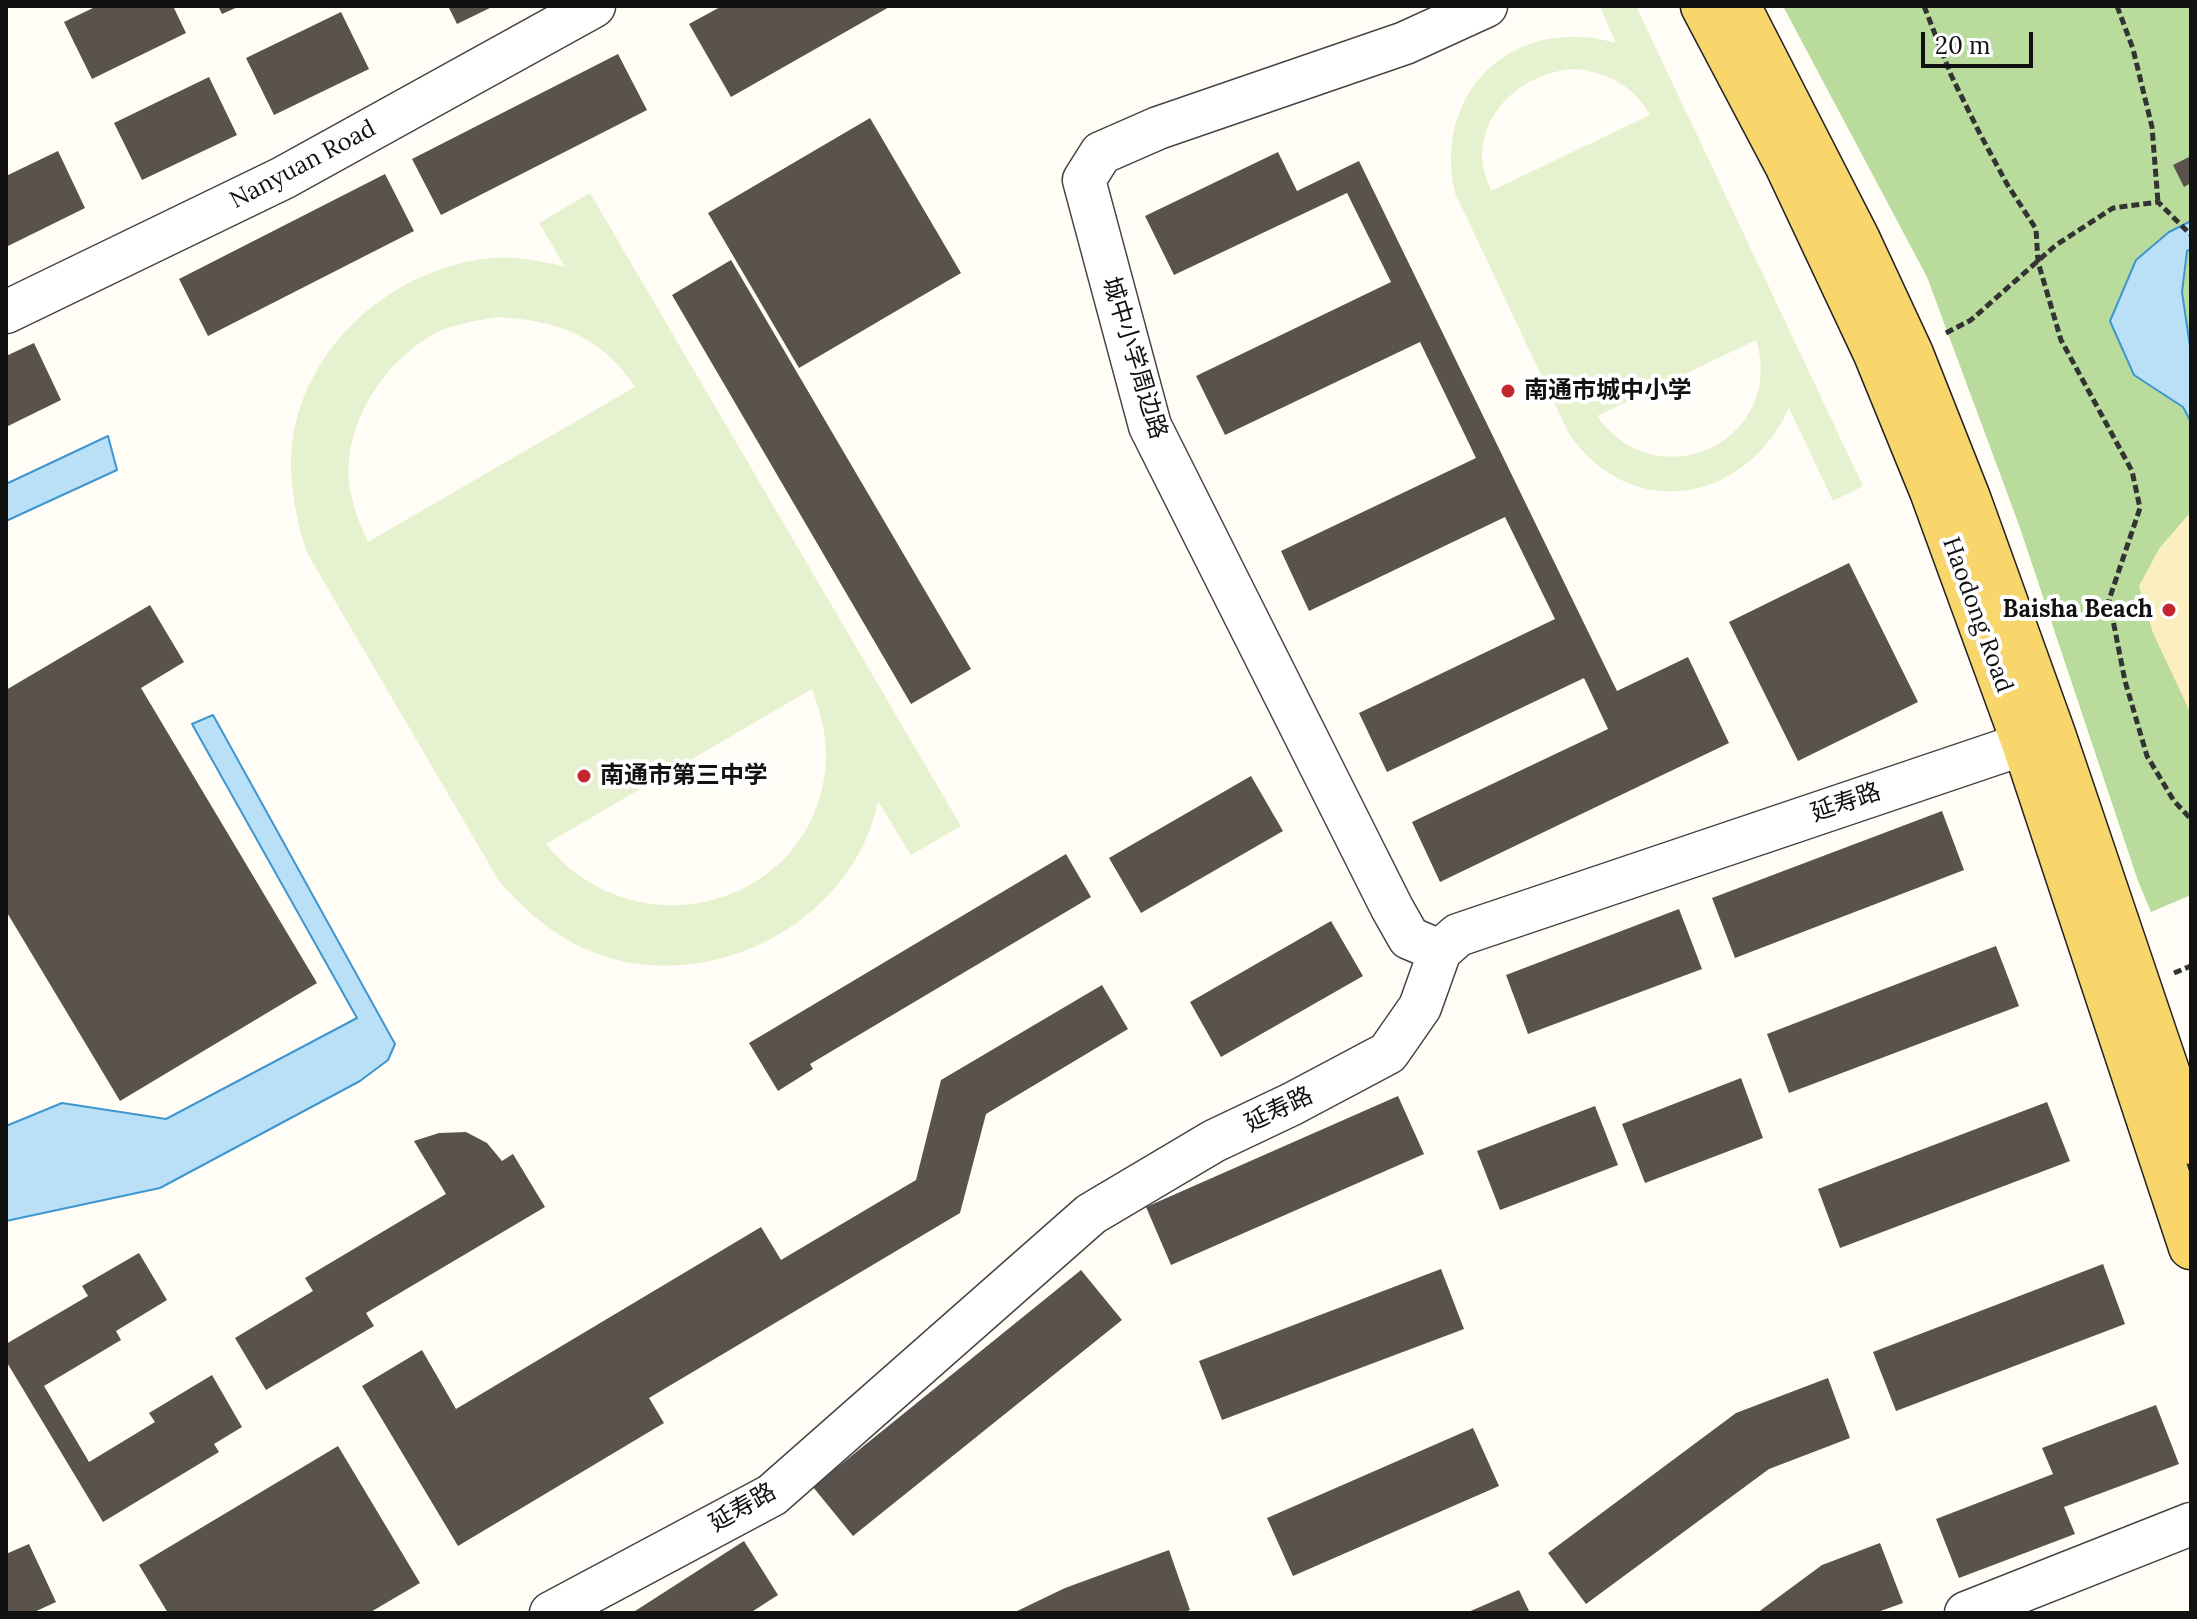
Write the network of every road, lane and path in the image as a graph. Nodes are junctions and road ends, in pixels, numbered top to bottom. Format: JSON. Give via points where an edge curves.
{"nodes":[{"id":1,"x":594,"y":6,"type":"edge"},
{"id":2,"x":1486,"y":6,"type":"edge"},
{"id":3,"x":1703,"y":6,"type":"edge"},
{"id":4,"x":1738,"y":6,"type":"edge"},
{"id":5,"x":1924,"y":6,"type":"edge"},
{"id":6,"x":2117,"y":6,"type":"edge"},
{"id":7,"x":2158,"y":202,"type":"junction"},
{"id":8,"x":2191,"y":235,"type":"edge"},
{"id":9,"x":2038,"y":262,"type":"junction"},
{"id":10,"x":6,"y":312,"type":"edge"},
{"id":11,"x":1911,"y":354,"type":"junction"},
{"id":12,"x":2038,"y":739,"type":"junction"},
{"id":13,"x":2191,"y":819,"type":"edge"},
{"id":14,"x":1440,"y":951,"type":"junction"},
{"id":15,"x":2191,"y":1142,"type":"edge"},
{"id":16,"x":2191,"y":1247,"type":"edge"},
{"id":17,"x":2191,"y":1524,"type":"edge"},
{"id":18,"x":551,"y":1613,"type":"edge"},
{"id":19,"x":1966,"y":1613,"type":"edge"}],
"edges":[{"from":1,"to":10,"type":"street","name":"Nanyuan Road","via":[[283,178]]},
{"from":2,"to":14,"type":"street","name":"城中小学周边路","via":[[1405,43],[1144,134],[1101,153],[1084,180],[1150,426],[1392,908],[1409,938]]},
{"from":3,"to":12,"type":"main road","name":"Haodong Road","via":[[1787,165],[1876,354]]},
{"from":4,"to":11,"type":"main road","name":"Haodong Road"},
{"from":5,"to":9,"type":"path","via":[[1979,132],[2036,229]]},
{"from":6,"to":7,"type":"path","via":[[2152,127]]},
{"from":7,"to":8,"type":"path"},
{"from":7,"to":9,"type":"path","via":[[2113,208]]},
{"from":9,"to":11,"type":"path","via":[[1971,320]]},
{"from":9,"to":13,"type":"path","via":[[2061,340],[2132,471],[2140,508],[2109,600],[2147,756]]},
{"from":11,"to":12,"type":"main road","name":"Haodong Road","via":[[1968,498]]},
{"from":12,"to":14,"type":"street","name":"延寿路","via":[[1458,935]]},
{"from":12,"to":15,"type":"main road","name":"Haodong Road"},
{"from":12,"to":16,"type":"main road","name":"Haodong Road"},
{"from":14,"to":18,"type":"street","name":"延寿路","via":[[1420,1007],[1388,1053],[1214,1141],[1091,1214],[772,1495]]},
{"from":17,"to":19,"type":"street"}]}
